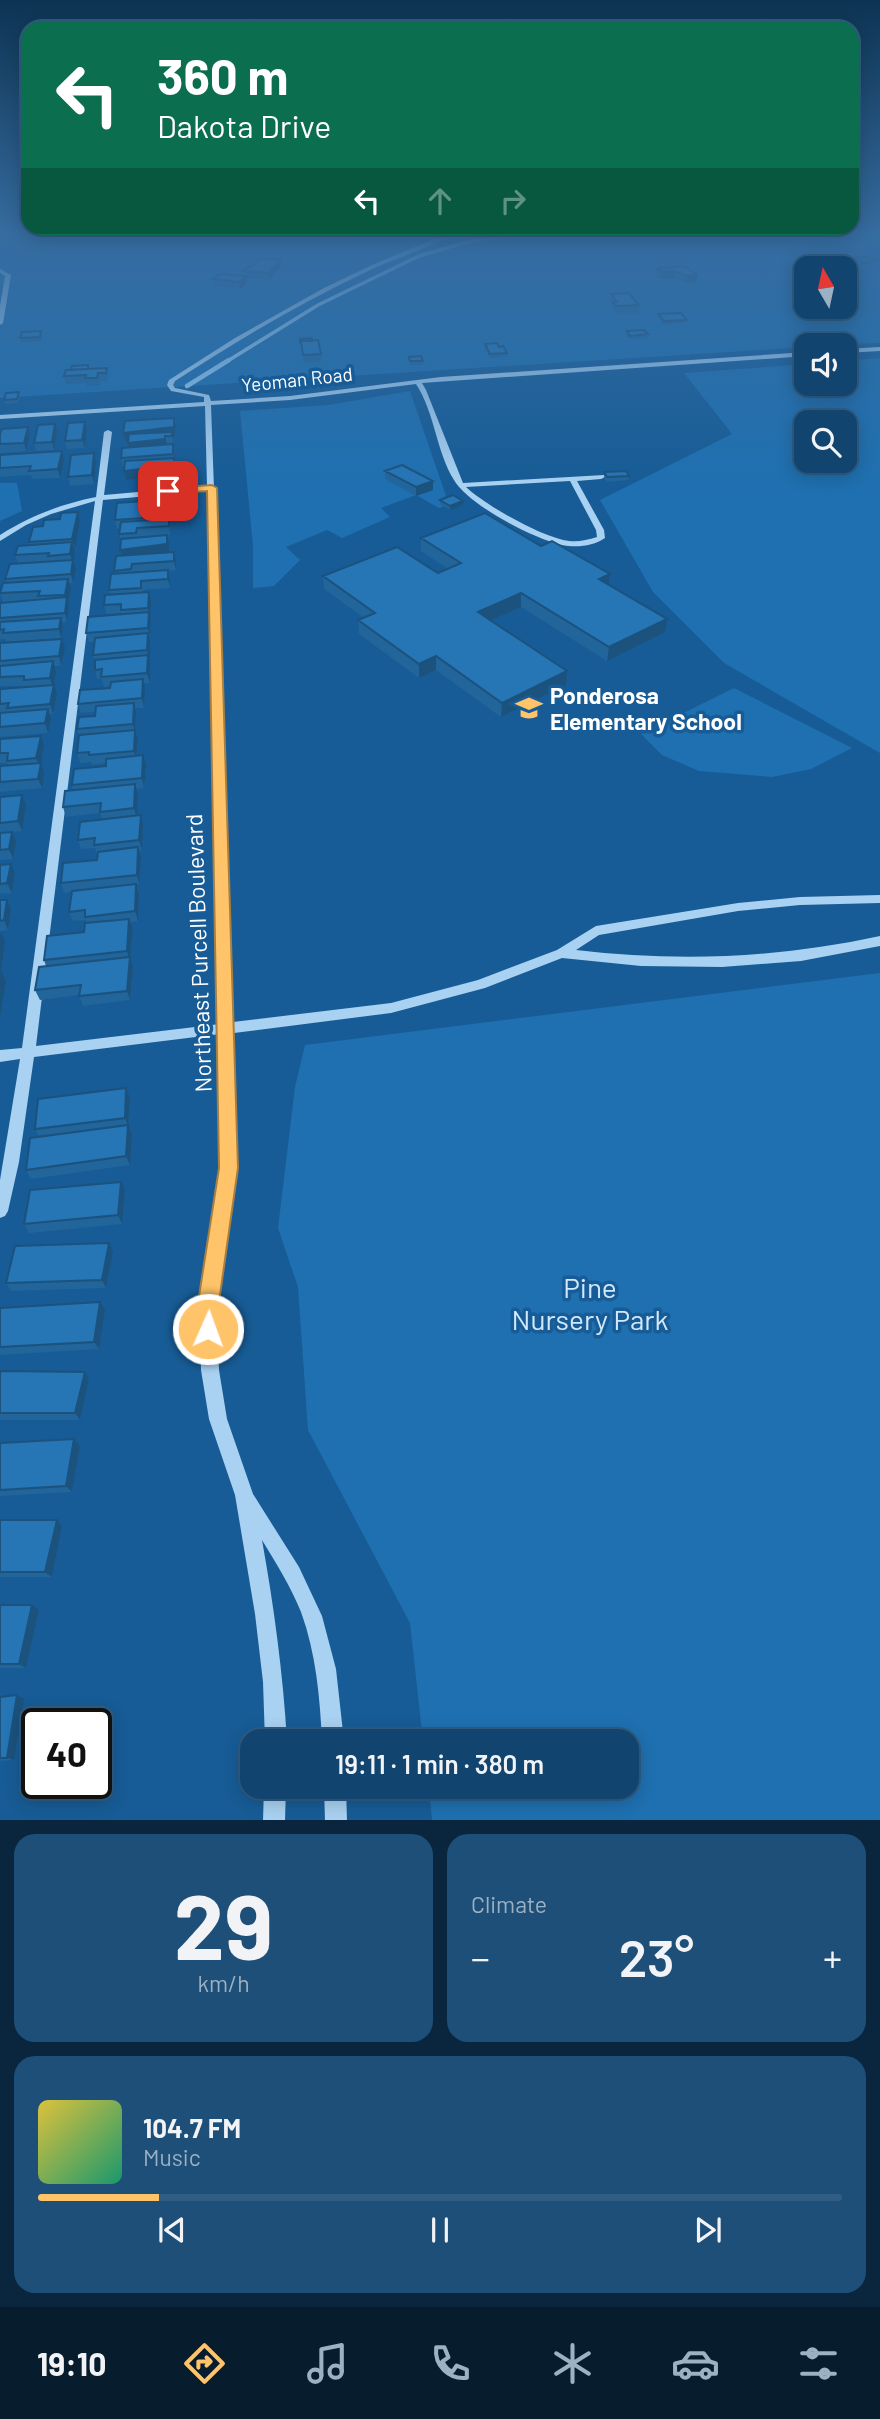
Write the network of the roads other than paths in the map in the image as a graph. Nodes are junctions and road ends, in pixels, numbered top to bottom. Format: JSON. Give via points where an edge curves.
{"nodes":[{"id":1,"x":277,"y":316,"type":"edge"},
{"id":2,"x":880,"y":349,"type":"edge"},
{"id":3,"x":857,"y":350,"type":"edge"},
{"id":4,"x":794,"y":355,"type":"edge"},
{"id":5,"x":417,"y":381,"type":"junction"},
{"id":6,"x":208,"y":404,"type":"junction"},
{"id":7,"x":0,"y":417,"type":"edge"},
{"id":8,"x":108,"y":432,"type":"dead end"},
{"id":9,"x":601,"y":477,"type":"edge"},
{"id":10,"x":572,"y":478,"type":"junction"},
{"id":11,"x":462,"y":485,"type":"junction"},
{"id":12,"x":212,"y":488,"type":"junction"},
{"id":13,"x":102,"y":497,"type":"junction"},
{"id":14,"x":0,"y":539,"type":"edge"},
{"id":15,"x":880,"y":900,"type":"edge"},
{"id":16,"x":880,"y":941,"type":"edge"},
{"id":17,"x":561,"y":953,"type":"junction"},
{"id":18,"x":227,"y":1028,"type":"junction"},
{"id":19,"x":27,"y":1052,"type":"junction"},
{"id":20,"x":0,"y":1056,"type":"edge"},
{"id":21,"x":0,"y":1211,"type":"edge"},
{"id":22,"x":244,"y":1495,"type":"junction"},
{"id":23,"x":275,"y":1729,"type":"edge"},
{"id":24,"x":333,"y":1729,"type":"edge"},
{"id":25,"x":275,"y":1799,"type":"edge"},
{"id":26,"x":336,"y":1799,"type":"edge"},
{"id":27,"x":274,"y":1820,"type":"edge"},
{"id":28,"x":337,"y":1820,"type":"edge"}],
"edges":[{"from":1,"to":6,"type":"street","via":[[172,380],[173,390],[203,394]]},
{"from":2,"to":3,"type":"street"},
{"from":4,"to":5,"type":"street","name":"Yeoman Road"},
{"from":5,"to":6,"type":"street","name":"Yeoman Road"},
{"from":5,"to":11,"type":"lane"},
{"from":6,"to":7,"type":"street","name":"Yeoman Road"},
{"from":6,"to":12,"type":"street","name":"Northeast Purcell Boulevard"},
{"from":8,"to":13,"type":"lane"},
{"from":9,"to":10,"type":"street"},
{"from":10,"to":11,"type":"street"},
{"from":10,"to":11,"type":"lane","via":[[600,530],[600,538],[592,544],[555,542],[465,491]]},
{"from":12,"to":13,"type":"street"},
{"from":12,"to":18,"type":"street","name":"Northeast Purcell Boulevard"},
{"from":13,"to":14,"type":"street","via":[[27,521]]},
{"from":13,"to":19,"type":"lane"},
{"from":15,"to":17,"type":"street","via":[[738,907],[596,931]]},
{"from":16,"to":17,"type":"street","via":[[783,960],[719,963]]},
{"from":17,"to":18,"type":"street","via":[[480,984],[391,1008]]},
{"from":18,"to":19,"type":"street"},
{"from":18,"to":22,"type":"street","name":"Northeast Purcell Boulevard","via":[[229,1168],[208,1309],[210,1370],[218,1419]]},
{"from":19,"to":20,"type":"street"},
{"from":19,"to":21,"type":"lane","via":[[12,1162]]},
{"from":22,"to":23,"type":"street","name":"Northeast Purcell Boulevard","via":[[265,1615]]},
{"from":22,"to":24,"type":"street","name":"Northeast Purcell Boulevard","via":[[305,1599],[321,1646]]},
{"from":25,"to":27,"type":"street"},
{"from":26,"to":28,"type":"street"}]}
